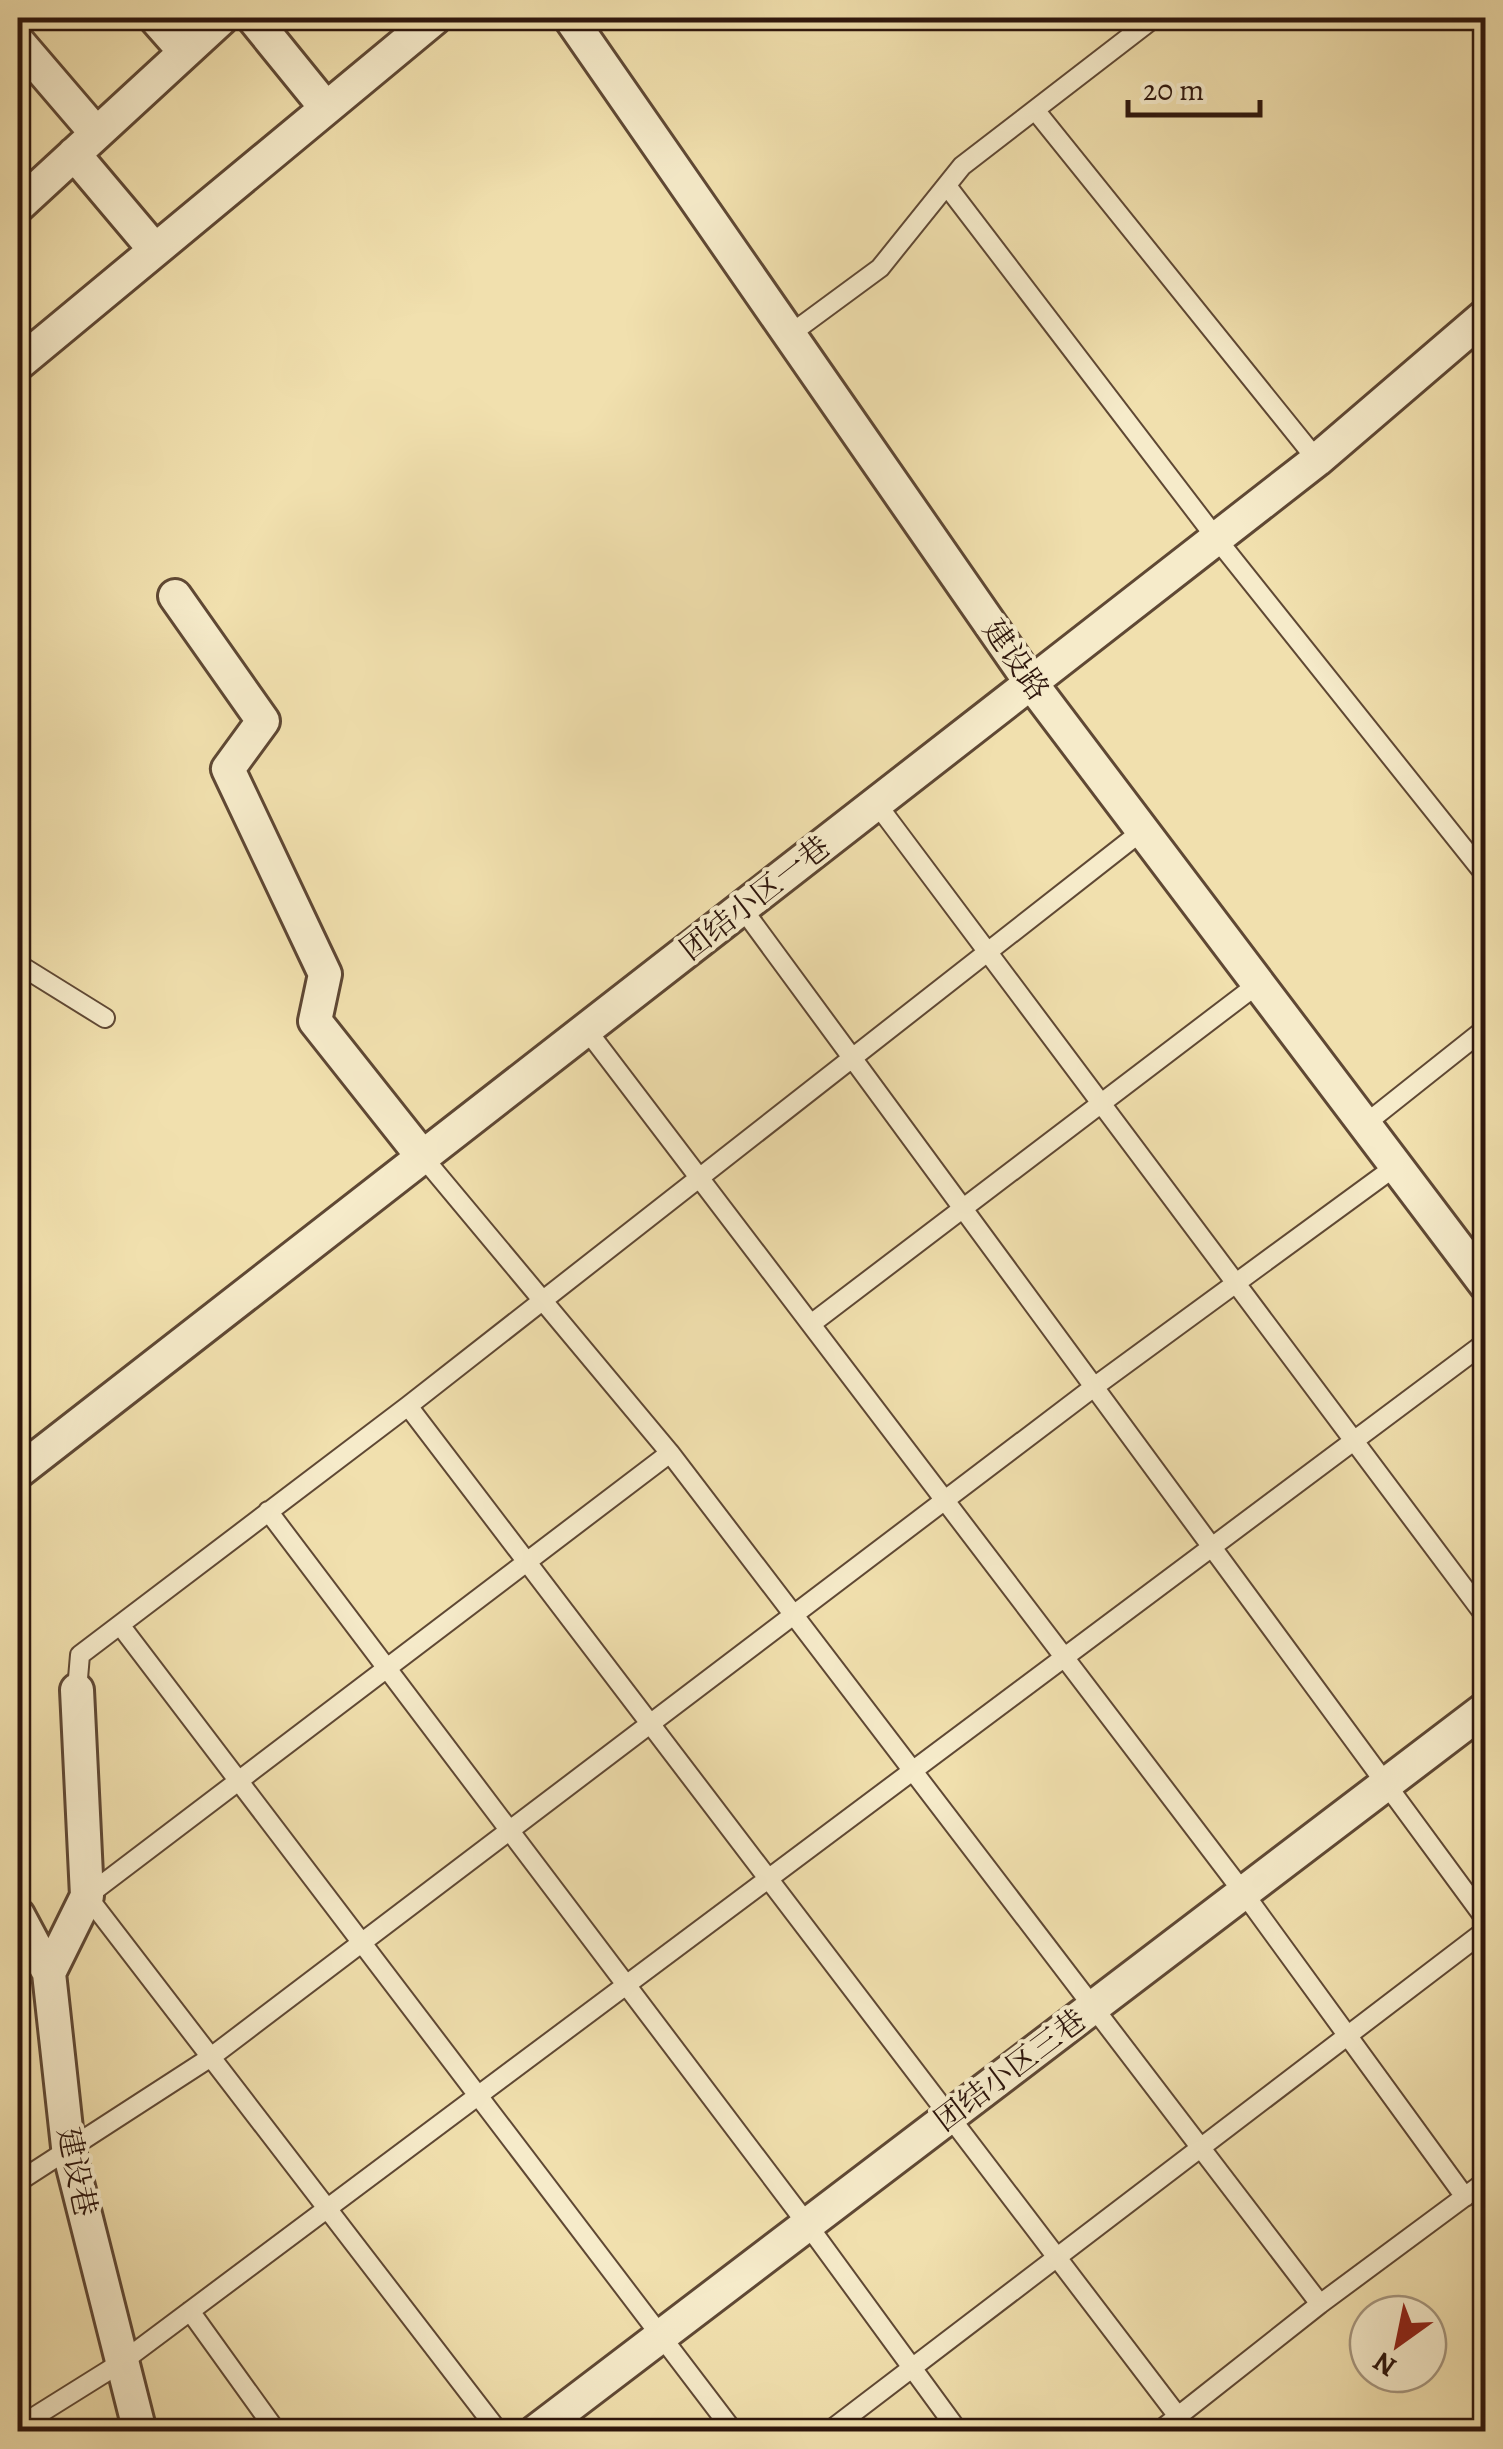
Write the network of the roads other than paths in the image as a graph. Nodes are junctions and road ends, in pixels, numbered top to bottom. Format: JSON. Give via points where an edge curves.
{"nodes":[{"id":1,"x":155,"y":18,"type":"edge"},
{"id":2,"x":222,"y":18,"type":"edge"},
{"id":3,"x":253,"y":18,"type":"edge"},
{"id":4,"x":435,"y":18,"type":"edge"},
{"id":5,"x":570,"y":18,"type":"edge"},
{"id":6,"x":1154,"y":18,"type":"edge"},
{"id":7,"x":18,"y":42,"type":"edge"},
{"id":8,"x":185,"y":52,"type":"junction"},
{"id":9,"x":326,"y":108,"type":"junction"},
{"id":10,"x":1035,"y":110,"type":"junction"},
{"id":11,"x":85,"y":144,"type":"junction"},
{"id":12,"x":947,"y":186,"type":"junction"},
{"id":13,"x":18,"y":206,"type":"edge"},
{"id":14,"x":156,"y":250,"type":"junction"},
{"id":15,"x":1486,"y":316,"type":"edge"},
{"id":16,"x":789,"y":335,"type":"junction"},
{"id":17,"x":18,"y":364,"type":"edge"},
{"id":18,"x":1318,"y":460,"type":"junction"},
{"id":19,"x":1216,"y":538,"type":"junction"},
{"id":20,"x":175,"y":596,"type":"dead end"},
{"id":21,"x":1030,"y":683,"type":"junction"},
{"id":22,"x":876,"y":802,"type":"junction"},
{"id":23,"x":1142,"y":830,"type":"junction"},
{"id":24,"x":1486,"y":876,"type":"edge"},
{"id":25,"x":742,"y":908,"type":"junction"},
{"id":26,"x":988,"y":952,"type":"junction"},
{"id":27,"x":18,"y":964,"type":"edge"},
{"id":28,"x":1258,"y":984,"type":"junction"},
{"id":29,"x":105,"y":1018,"type":"dead end"},
{"id":30,"x":1486,"y":1028,"type":"edge"},
{"id":31,"x":586,"y":1029,"type":"junction"},
{"id":32,"x":852,"y":1058,"type":"junction"},
{"id":33,"x":1101,"y":1103,"type":"junction"},
{"id":34,"x":1363,"y":1123,"type":"junction"},
{"id":35,"x":422,"y":1156,"type":"junction"},
{"id":36,"x":1396,"y":1166,"type":"junction"},
{"id":37,"x":699,"y":1178,"type":"junction"},
{"id":38,"x":962,"y":1208,"type":"junction"},
{"id":39,"x":1236,"y":1283,"type":"junction"},
{"id":40,"x":1486,"y":1285,"type":"edge"},
{"id":41,"x":542,"y":1300,"type":"junction"},
{"id":42,"x":810,"y":1324,"type":"junction"},
{"id":43,"x":1486,"y":1342,"type":"edge"},
{"id":44,"x":1094,"y":1387,"type":"junction"},
{"id":45,"x":408,"y":1406,"type":"junction"},
{"id":46,"x":1353,"y":1440,"type":"junction"},
{"id":47,"x":670,"y":1453,"type":"junction"},
{"id":48,"x":18,"y":1472,"type":"edge"},
{"id":49,"x":945,"y":1500,"type":"junction"},
{"id":50,"x":268,"y":1511,"type":"junction"},
{"id":51,"x":1211,"y":1546,"type":"junction"},
{"id":52,"x":527,"y":1562,"type":"junction"},
{"id":53,"x":793,"y":1614,"type":"junction"},
{"id":54,"x":1486,"y":1617,"type":"edge"},
{"id":55,"x":120,"y":1624,"type":"junction"},
{"id":56,"x":1065,"y":1658,"type":"junction"},
{"id":57,"x":387,"y":1668,"type":"junction"},
{"id":58,"x":77,"y":1690,"type":"joint"},
{"id":59,"x":1486,"y":1708,"type":"edge"},
{"id":60,"x":650,"y":1724,"type":"junction"},
{"id":61,"x":913,"y":1771,"type":"junction"},
{"id":62,"x":239,"y":1781,"type":"junction"},
{"id":63,"x":1385,"y":1785,"type":"junction"},
{"id":64,"x":509,"y":1830,"type":"junction"},
{"id":65,"x":769,"y":1879,"type":"junction"},
{"id":66,"x":1244,"y":1892,"type":"junction"},
{"id":67,"x":87,"y":1896,"type":"junction"},
{"id":68,"x":1486,"y":1920,"type":"edge"},
{"id":69,"x":20,"y":1924,"type":"edge"},
{"id":70,"x":1486,"y":1930,"type":"edge"},
{"id":71,"x":362,"y":1942,"type":"junction"},
{"id":72,"x":49,"y":1972,"type":"junction"},
{"id":73,"x":627,"y":1985,"type":"junction"},
{"id":74,"x":1093,"y":2007,"type":"junction"},
{"id":75,"x":1346,"y":2037,"type":"junction"},
{"id":76,"x":211,"y":2057,"type":"junction"},
{"id":77,"x":478,"y":2096,"type":"junction"},
{"id":78,"x":950,"y":2116,"type":"junction"},
{"id":79,"x":68,"y":2147,"type":"junction"},
{"id":80,"x":1200,"y":2148,"type":"junction"},
{"id":81,"x":1486,"y":2181,"type":"edge"},
{"id":82,"x":18,"y":2182,"type":"edge"},
{"id":83,"x":1464,"y":2197,"type":"junction"},
{"id":84,"x":328,"y":2208,"type":"junction"},
{"id":85,"x":808,"y":2224,"type":"junction"},
{"id":86,"x":1057,"y":2257,"type":"junction"},
{"id":87,"x":1320,"y":2304,"type":"junction"},
{"id":88,"x":190,"y":2311,"type":"junction"},
{"id":89,"x":661,"y":2336,"type":"junction"},
{"id":90,"x":122,"y":2362,"type":"junction"},
{"id":91,"x":912,"y":2368,"type":"junction"},
{"id":92,"x":1184,"y":2424,"type":"edge"},
{"id":93,"x":18,"y":2427,"type":"edge"},
{"id":94,"x":140,"y":2432,"type":"edge"},
{"id":95,"x":277,"y":2432,"type":"edge"},
{"id":96,"x":499,"y":2432,"type":"edge"},
{"id":97,"x":535,"y":2432,"type":"edge"},
{"id":98,"x":734,"y":2432,"type":"edge"},
{"id":99,"x":828,"y":2432,"type":"edge"},
{"id":100,"x":960,"y":2432,"type":"edge"},
{"id":101,"x":1158,"y":2432,"type":"edge"}],
"edges":[{"from":1,"to":8,"type":"street"},
{"from":2,"to":8,"type":"street"},
{"from":3,"to":9,"type":"street"},
{"from":4,"to":9,"type":"street"},
{"from":5,"to":16,"type":"street","name":"建设路"},
{"from":6,"to":10,"type":"lane"},
{"from":7,"to":11,"type":"street"},
{"from":8,"to":11,"type":"street"},
{"from":9,"to":14,"type":"street"},
{"from":10,"to":12,"type":"lane","via":[[962,166]]},
{"from":10,"to":18,"type":"lane"},
{"from":11,"to":13,"type":"street"},
{"from":11,"to":14,"type":"street"},
{"from":12,"to":16,"type":"lane","via":[[880,268]]},
{"from":12,"to":19,"type":"lane"},
{"from":14,"to":17,"type":"street"},
{"from":15,"to":18,"type":"street","name":"团结小区一巷"},
{"from":16,"to":21,"type":"street","name":"建设路"},
{"from":18,"to":19,"type":"street","name":"团结小区一巷"},
{"from":19,"to":21,"type":"street","name":"团结小区一巷"},
{"from":19,"to":24,"type":"lane"},
{"from":20,"to":35,"type":"street","via":[[263,721],[228,768],[326,974],[315,1020]]},
{"from":21,"to":22,"type":"street","name":"团结小区一巷"},
{"from":21,"to":23,"type":"street","name":"建设路"},
{"from":22,"to":25,"type":"street","name":"团结小区一巷"},
{"from":22,"to":26,"type":"lane"},
{"from":23,"to":26,"type":"lane"},
{"from":23,"to":28,"type":"street","name":"建设路"},
{"from":25,"to":31,"type":"street","name":"团结小区一巷"},
{"from":25,"to":32,"type":"lane"},
{"from":26,"to":32,"type":"lane"},
{"from":26,"to":33,"type":"lane"},
{"from":27,"to":29,"type":"lane"},
{"from":28,"to":33,"type":"lane"},
{"from":28,"to":34,"type":"street","name":"建设路"},
{"from":30,"to":34,"type":"lane"},
{"from":31,"to":35,"type":"street","name":"团结小区一巷"},
{"from":31,"to":37,"type":"lane"},
{"from":32,"to":37,"type":"lane"},
{"from":32,"to":38,"type":"lane"},
{"from":33,"to":38,"type":"lane"},
{"from":33,"to":39,"type":"lane"},
{"from":34,"to":36,"type":"street","name":"建设路"},
{"from":35,"to":41,"type":"lane"},
{"from":35,"to":48,"type":"street","name":"团结小区一巷"},
{"from":36,"to":39,"type":"lane"},
{"from":36,"to":40,"type":"street","name":"建设路"},
{"from":37,"to":41,"type":"lane"},
{"from":37,"to":42,"type":"lane"},
{"from":38,"to":42,"type":"lane"},
{"from":38,"to":44,"type":"lane"},
{"from":39,"to":44,"type":"lane"},
{"from":39,"to":46,"type":"lane"},
{"from":41,"to":45,"type":"lane"},
{"from":41,"to":47,"type":"lane"},
{"from":42,"to":49,"type":"lane"},
{"from":43,"to":46,"type":"lane"},
{"from":44,"to":49,"type":"lane"},
{"from":44,"to":51,"type":"lane"},
{"from":45,"to":50,"type":"lane"},
{"from":45,"to":52,"type":"lane"},
{"from":46,"to":51,"type":"lane"},
{"from":46,"to":54,"type":"lane"},
{"from":47,"to":52,"type":"lane"},
{"from":47,"to":53,"type":"lane"},
{"from":49,"to":53,"type":"lane"},
{"from":49,"to":56,"type":"lane"},
{"from":50,"to":55,"type":"lane"},
{"from":50,"to":57,"type":"lane"},
{"from":51,"to":56,"type":"lane"},
{"from":51,"to":63,"type":"lane"},
{"from":52,"to":57,"type":"lane"},
{"from":52,"to":60,"type":"lane"},
{"from":53,"to":60,"type":"lane"},
{"from":53,"to":61,"type":"lane"},
{"from":55,"to":58,"type":"lane","via":[[80,1655]]},
{"from":55,"to":62,"type":"lane"},
{"from":56,"to":61,"type":"lane"},
{"from":56,"to":66,"type":"lane"},
{"from":57,"to":62,"type":"lane"},
{"from":57,"to":64,"type":"lane"},
{"from":58,"to":67,"type":"street"},
{"from":59,"to":63,"type":"street","name":"团结小区三巷"},
{"from":60,"to":64,"type":"lane"},
{"from":60,"to":65,"type":"lane"},
{"from":61,"to":65,"type":"lane"},
{"from":61,"to":74,"type":"lane"},
{"from":62,"to":67,"type":"lane"},
{"from":62,"to":71,"type":"lane"},
{"from":63,"to":66,"type":"street","name":"团结小区三巷"},
{"from":63,"to":68,"type":"lane"},
{"from":64,"to":71,"type":"lane"},
{"from":64,"to":73,"type":"lane"},
{"from":65,"to":73,"type":"lane"},
{"from":65,"to":78,"type":"lane"},
{"from":66,"to":74,"type":"street","name":"团结小区三巷"},
{"from":66,"to":75,"type":"lane"},
{"from":67,"to":72,"type":"street"},
{"from":67,"to":76,"type":"lane"},
{"from":69,"to":72,"type":"street","name":"建设巷"},
{"from":70,"to":75,"type":"lane"},
{"from":71,"to":76,"type":"lane"},
{"from":71,"to":77,"type":"lane"},
{"from":72,"to":79,"type":"street","name":"建设巷"},
{"from":73,"to":77,"type":"lane"},
{"from":73,"to":85,"type":"lane"},
{"from":74,"to":78,"type":"street","name":"团结小区三巷"},
{"from":74,"to":80,"type":"lane"},
{"from":75,"to":80,"type":"lane"},
{"from":75,"to":83,"type":"lane"},
{"from":76,"to":79,"type":"lane"},
{"from":76,"to":84,"type":"lane"},
{"from":77,"to":84,"type":"lane"},
{"from":77,"to":89,"type":"lane"},
{"from":78,"to":85,"type":"street","name":"团结小区三巷"},
{"from":78,"to":86,"type":"lane"},
{"from":79,"to":82,"type":"lane"},
{"from":79,"to":90,"type":"street","name":"建设巷"},
{"from":80,"to":86,"type":"lane"},
{"from":80,"to":87,"type":"lane"},
{"from":81,"to":83,"type":"lane"},
{"from":83,"to":87,"type":"lane"},
{"from":84,"to":88,"type":"lane"},
{"from":84,"to":96,"type":"lane"},
{"from":85,"to":89,"type":"street","name":"团结小区三巷"},
{"from":85,"to":91,"type":"lane"},
{"from":86,"to":91,"type":"lane"},
{"from":86,"to":92,"type":"lane"},
{"from":87,"to":92,"type":"lane"},
{"from":88,"to":90,"type":"lane"},
{"from":88,"to":95,"type":"lane"},
{"from":89,"to":97,"type":"street","name":"团结小区三巷"},
{"from":89,"to":98,"type":"lane"},
{"from":90,"to":93,"type":"lane"},
{"from":90,"to":94,"type":"street","name":"建设巷"},
{"from":91,"to":99,"type":"lane"},
{"from":91,"to":100,"type":"lane"},
{"from":92,"to":101,"type":"lane"}]}
